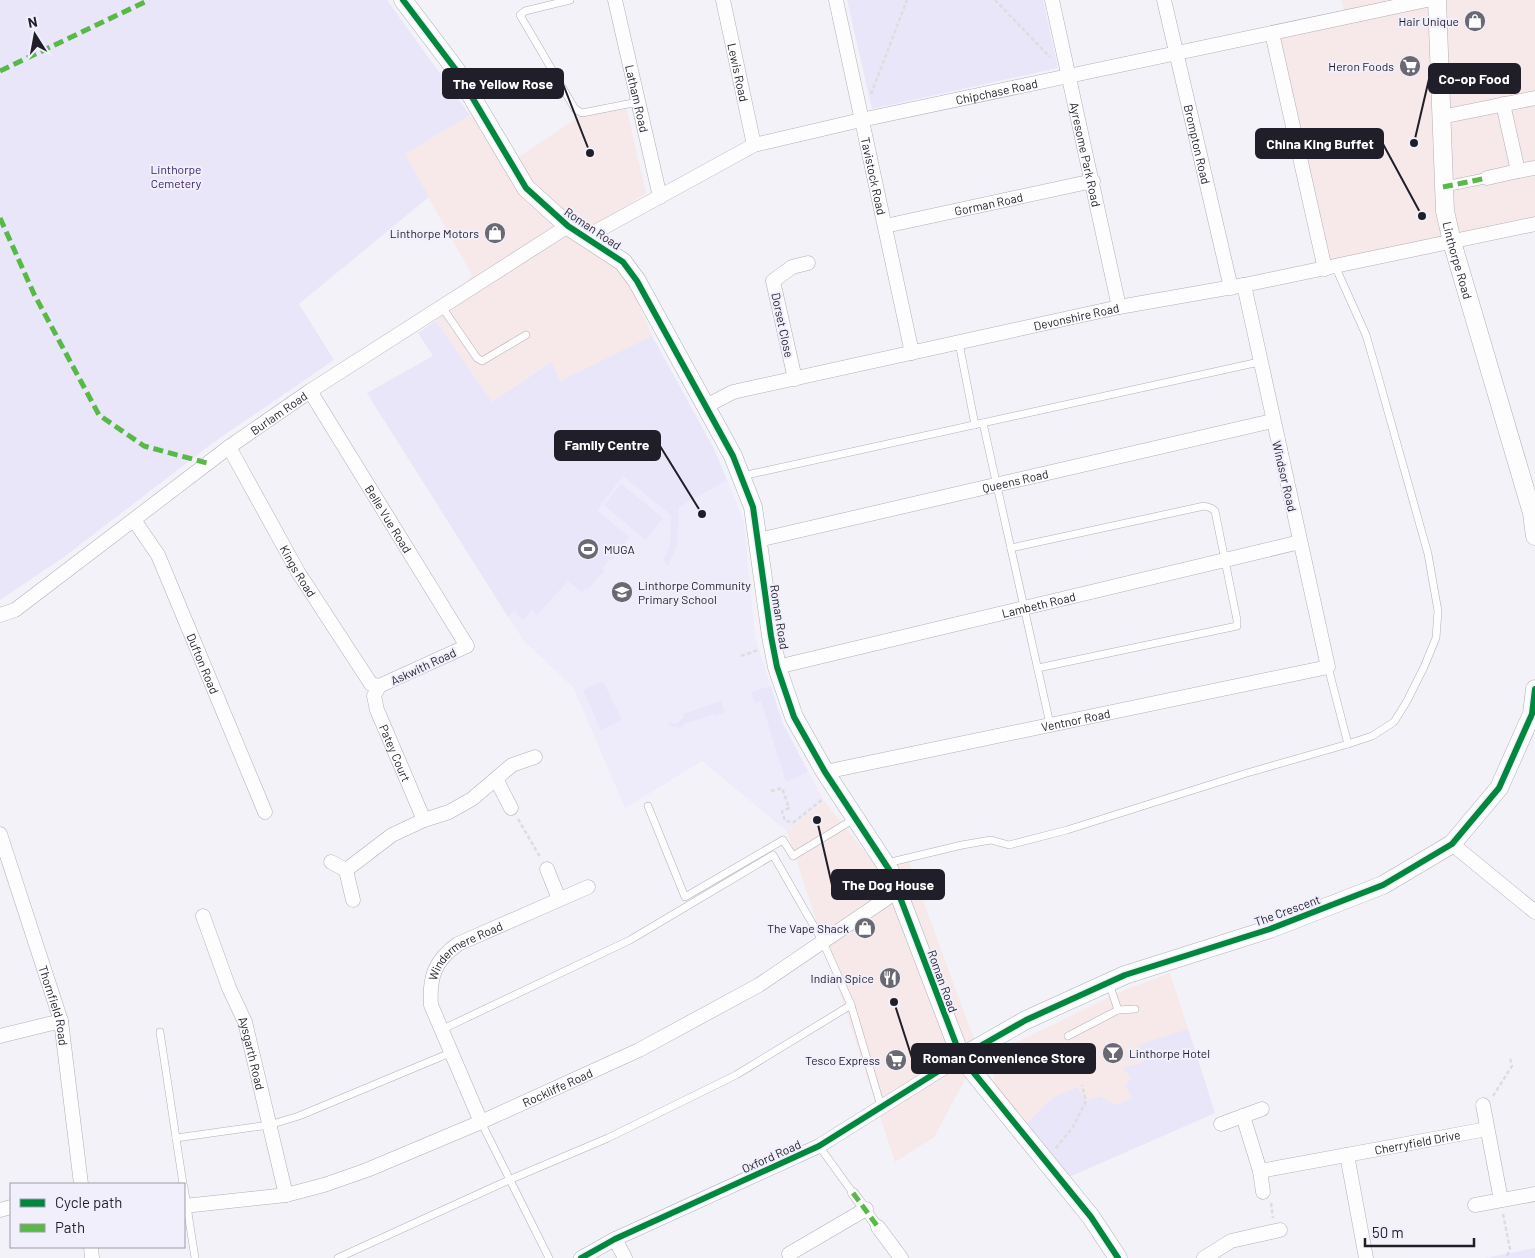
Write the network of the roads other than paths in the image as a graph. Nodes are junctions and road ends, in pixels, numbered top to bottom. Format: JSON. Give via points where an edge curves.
{"nodes":[{"id":1,"x":403,"y":0,"type":"edge"},
{"id":2,"x":570,"y":0,"type":"edge"},
{"id":3,"x":615,"y":0,"type":"edge"},
{"id":4,"x":723,"y":0,"type":"edge"},
{"id":5,"x":836,"y":0,"type":"edge"},
{"id":6,"x":1052,"y":0,"type":"edge"},
{"id":7,"x":1164,"y":0,"type":"edge"},
{"id":8,"x":1427,"y":0,"type":"edge"},
{"id":9,"x":1437,"y":0,"type":"edge"},
{"id":10,"x":1272,"y":33,"type":"junction"},
{"id":11,"x":1176,"y":53,"type":"junction"},
{"id":12,"x":1069,"y":76,"type":"junction"},
{"id":13,"x":1535,"y":98,"type":"edge"},
{"id":14,"x":638,"y":102,"type":"junction"},
{"id":15,"x":1503,"y":104,"type":"junction"},
{"id":16,"x":1441,"y":117,"type":"junction"},
{"id":17,"x":861,"y":120,"type":"junction"},
{"id":18,"x":754,"y":145,"type":"junction"},
{"id":19,"x":1535,"y":168,"type":"edge"},
{"id":20,"x":1518,"y":171,"type":"junction"},
{"id":21,"x":1487,"y":178,"type":"joint"},
{"id":22,"x":1093,"y":181,"type":"junction"},
{"id":23,"x":1443,"y":187,"type":"junction"},
{"id":24,"x":660,"y":197,"type":"junction"},
{"id":25,"x":1535,"y":224,"type":"edge"},
{"id":26,"x":568,"y":226,"type":"junction"},
{"id":27,"x":885,"y":226,"type":"junction"},
{"id":28,"x":586,"y":238,"type":"junction"},
{"id":29,"x":1452,"y":242,"type":"junction"},
{"id":30,"x":808,"y":263,"type":"dead end"},
{"id":31,"x":1330,"y":267,"type":"junction"},
{"id":32,"x":1237,"y":286,"type":"junction"},
{"id":33,"x":442,"y":307,"type":"junction"},
{"id":34,"x":1119,"y":307,"type":"junction"},
{"id":35,"x":526,"y":335,"type":"dead end"},
{"id":36,"x":959,"y":343,"type":"junction"},
{"id":37,"x":912,"y":353,"type":"junction"},
{"id":38,"x":1259,"y":362,"type":"junction"},
{"id":39,"x":795,"y":379,"type":"junction"},
{"id":40,"x":310,"y":391,"type":"junction"},
{"id":41,"x":706,"y":406,"type":"junction"},
{"id":42,"x":1272,"y":421,"type":"junction"},
{"id":43,"x":979,"y":424,"type":"junction"},
{"id":44,"x":229,"y":446,"type":"junction"},
{"id":45,"x":740,"y":476,"type":"junction"},
{"id":46,"x":996,"y":484,"type":"junction"},
{"id":47,"x":1533,"y":515,"type":"edge"},
{"id":48,"x":134,"y":520,"type":"junction"},
{"id":49,"x":1535,"y":536,"type":"edge"},
{"id":50,"x":758,"y":540,"type":"junction"},
{"id":51,"x":1300,"y":542,"type":"junction"},
{"id":52,"x":1011,"y":548,"type":"junction"},
{"id":53,"x":1226,"y":560,"type":"junction"},
{"id":54,"x":1025,"y":608,"type":"junction"},
{"id":55,"x":0,"y":615,"type":"edge"},
{"id":56,"x":467,"y":646,"type":"joint"},
{"id":57,"x":777,"y":667,"type":"junction"},
{"id":58,"x":1328,"y":667,"type":"junction"},
{"id":59,"x":1038,"y":668,"type":"junction"},
{"id":60,"x":379,"y":686,"type":"junction"},
{"id":61,"x":1535,"y":689,"type":"edge"},
{"id":62,"x":1050,"y":724,"type":"junction"},
{"id":63,"x":1348,"y":744,"type":"junction"},
{"id":64,"x":535,"y":757,"type":"dead end"},
{"id":65,"x":825,"y":772,"type":"junction"},
{"id":66,"x":496,"y":778,"type":"junction"},
{"id":67,"x":648,"y":806,"type":"dead end"},
{"id":68,"x":511,"y":808,"type":"road end"},
{"id":69,"x":266,"y":812,"type":"dead end"},
{"id":70,"x":854,"y":819,"type":"junction"},
{"id":71,"x":424,"y":820,"type":"junction"},
{"id":72,"x":0,"y":834,"type":"edge"},
{"id":73,"x":1452,"y":844,"type":"junction"},
{"id":74,"x":331,"y":862,"type":"dead end"},
{"id":75,"x":886,"y":864,"type":"junction"},
{"id":76,"x":547,"y":869,"type":"road end"},
{"id":77,"x":346,"y":870,"type":"junction"},
{"id":78,"x":588,"y":887,"type":"dead end"},
{"id":79,"x":899,"y":890,"type":"junction"},
{"id":80,"x":558,"y":899,"type":"junction"},
{"id":81,"x":353,"y":900,"type":"dead end"},
{"id":82,"x":1535,"y":912,"type":"edge"},
{"id":83,"x":203,"y":916,"type":"dead end"},
{"id":84,"x":823,"y":942,"type":"junction"},
{"id":85,"x":1109,"y":983,"type":"junction"},
{"id":86,"x":851,"y":1005,"type":"junction"},
{"id":87,"x":1135,"y":1009,"type":"dead end"},
{"id":88,"x":1118,"y":1010,"type":"junction"},
{"id":89,"x":61,"y":1021,"type":"junction"},
{"id":90,"x":441,"y":1030,"type":"junction"},
{"id":91,"x":160,"y":1032,"type":"dead end"},
{"id":92,"x":0,"y":1036,"type":"edge"},
{"id":93,"x":1068,"y":1036,"type":"dead end"},
{"id":94,"x":450,"y":1052,"type":"junction"},
{"id":95,"x":960,"y":1057,"type":"junction"},
{"id":96,"x":1484,"y":1105,"type":"road end"},
{"id":97,"x":881,"y":1106,"type":"junction"},
{"id":98,"x":1262,"y":1109,"type":"dead end"},
{"id":99,"x":1243,"y":1116,"type":"junction"},
{"id":100,"x":481,"y":1122,"type":"junction"},
{"id":101,"x":269,"y":1124,"type":"junction"},
{"id":102,"x":1221,"y":1124,"type":"dead end"},
{"id":103,"x":1487,"y":1128,"type":"junction"},
{"id":104,"x":176,"y":1138,"type":"junction"},
{"id":105,"x":819,"y":1146,"type":"junction"},
{"id":106,"x":1348,"y":1155,"type":"junction"},
{"id":107,"x":1260,"y":1171,"type":"junction"},
{"id":108,"x":509,"y":1180,"type":"junction"},
{"id":109,"x":81,"y":1183,"type":"edge"},
{"id":110,"x":184,"y":1183,"type":"edge"},
{"id":111,"x":853,"y":1192,"type":"joint"},
{"id":112,"x":1263,"y":1192,"type":"road end"},
{"id":113,"x":1535,"y":1194,"type":"edge"},
{"id":114,"x":286,"y":1195,"type":"junction"},
{"id":115,"x":1501,"y":1200,"type":"junction"},
{"id":116,"x":1475,"y":1205,"type":"dead end"},
{"id":117,"x":185,"y":1206,"type":"edge"},
{"id":118,"x":866,"y":1209,"type":"junction"},
{"id":119,"x":878,"y":1227,"type":"joint"},
{"id":120,"x":1278,"y":1231,"type":"road end"},
{"id":121,"x":616,"y":1238,"type":"junction"},
{"id":122,"x":787,"y":1257,"type":"edge"},
{"id":123,"x":195,"y":1258,"type":"edge"},
{"id":124,"x":338,"y":1258,"type":"edge"},
{"id":125,"x":549,"y":1258,"type":"edge"},
{"id":126,"x":581,"y":1258,"type":"edge"},
{"id":127,"x":624,"y":1258,"type":"edge"},
{"id":128,"x":901,"y":1258,"type":"edge"},
{"id":129,"x":1118,"y":1258,"type":"edge"},
{"id":130,"x":1204,"y":1258,"type":"edge"},
{"id":131,"x":1366,"y":1258,"type":"edge"}],
"edges":[{"from":1,"to":26,"type":"street","name":"Roman Road","via":[[456,70],[526,188]]},
{"from":2,"to":14,"type":"lane","via":[[520,15],[575,109],[582,113]]},
{"from":3,"to":14,"type":"street","name":"Latham Road"},
{"from":4,"to":18,"type":"street","name":"Lewis Road"},
{"from":5,"to":17,"type":"street","name":"Tavistock Road"},
{"from":6,"to":12,"type":"street","name":"Ayresome Park Road"},
{"from":7,"to":11,"type":"street","name":"Brompton Road"},
{"from":8,"to":10,"type":"street","name":"Chipchase Road"},
{"from":9,"to":16,"type":"street","name":"Linthorpe Road"},
{"from":10,"to":11,"type":"street","name":"Chipchase Road"},
{"from":10,"to":31,"type":"street"},
{"from":11,"to":12,"type":"street","name":"Chipchase Road"},
{"from":11,"to":32,"type":"street","name":"Brompton Road"},
{"from":12,"to":17,"type":"street","name":"Chipchase Road"},
{"from":12,"to":22,"type":"street","name":"Ayresome Park Road"},
{"from":13,"to":15,"type":"street"},
{"from":14,"to":24,"type":"street","name":"Latham Road"},
{"from":15,"to":16,"type":"street"},
{"from":15,"to":20,"type":"street"},
{"from":16,"to":23,"type":"street","name":"Linthorpe Road"},
{"from":17,"to":18,"type":"street","name":"Chipchase Road"},
{"from":17,"to":27,"type":"street","name":"Tavistock Road"},
{"from":18,"to":24,"type":"street","name":"Chipchase Road"},
{"from":19,"to":20,"type":"street"},
{"from":20,"to":21,"type":"street"},
{"from":21,"to":23,"type":"street"},
{"from":22,"to":27,"type":"street","name":"Gorman Road"},
{"from":22,"to":34,"type":"street","name":"Ayresome Park Road"},
{"from":23,"to":29,"type":"street","name":"Linthorpe Road"},
{"from":24,"to":28,"type":"street","name":"Chipchase Road"},
{"from":25,"to":29,"type":"street","name":"Devonshire Road"},
{"from":26,"to":28,"type":"street","name":"Roman Road"},
{"from":26,"to":33,"type":"street","name":"Burlam Road"},
{"from":27,"to":37,"type":"street","name":"Tavistock Road"},
{"from":28,"to":41,"type":"street","name":"Roman Road","via":[[623,262],[637,281]]},
{"from":29,"to":31,"type":"street","name":"Devonshire Road"},
{"from":29,"to":47,"type":"street","name":"Linthorpe Road"},
{"from":30,"to":39,"type":"street","name":"Dorset Close","via":[[792,267],[773,280]]},
{"from":31,"to":32,"type":"street","name":"Devonshire Road"},
{"from":31,"to":63,"type":"lane","via":[[1366,335],[1428,554],[1438,611],[1436,638],[1408,701],[1394,722],[1372,736]]},
{"from":32,"to":34,"type":"street","name":"Devonshire Road"},
{"from":32,"to":38,"type":"street","name":"Windsor Road"},
{"from":33,"to":35,"type":"lane","via":[[482,361]]},
{"from":33,"to":40,"type":"street","name":"Burlam Road"},
{"from":34,"to":36,"type":"street","name":"Devonshire Road"},
{"from":36,"to":37,"type":"street","name":"Devonshire Road"},
{"from":36,"to":43,"type":"lane"},
{"from":37,"to":39,"type":"street","name":"Devonshire Road"},
{"from":38,"to":42,"type":"street","name":"Windsor Road"},
{"from":38,"to":43,"type":"lane"},
{"from":39,"to":41,"type":"street","name":"Devonshire Road","via":[[733,392]]},
{"from":40,"to":44,"type":"street","name":"Burlam Road"},
{"from":40,"to":56,"type":"street","name":"Belle Vue Road"},
{"from":41,"to":45,"type":"street","name":"Roman Road"},
{"from":42,"to":46,"type":"street","name":"Queens Road"},
{"from":42,"to":51,"type":"street","name":"Windsor Road"},
{"from":43,"to":45,"type":"lane"},
{"from":43,"to":46,"type":"lane"},
{"from":44,"to":48,"type":"street","name":"Burlam Road"},
{"from":44,"to":60,"type":"street","name":"Kings Road","via":[[308,588],[371,684]]},
{"from":45,"to":50,"type":"street","name":"Roman Road","via":[[752,507]]},
{"from":46,"to":50,"type":"street","name":"Queens Road"},
{"from":46,"to":52,"type":"lane"},
{"from":47,"to":49,"type":"street"},
{"from":48,"to":55,"type":"street","name":"Burlam Road","via":[[15,610]]},
{"from":48,"to":69,"type":"street","name":"Dufton Road","via":[[158,555]]},
{"from":50,"to":57,"type":"street","name":"Roman Road"},
{"from":51,"to":53,"type":"street","name":"Lambeth Road"},
{"from":51,"to":58,"type":"street","name":"Windsor Road"},
{"from":52,"to":53,"type":"lane","via":[[1204,506],[1215,511]]},
{"from":52,"to":54,"type":"lane"},
{"from":53,"to":54,"type":"street","name":"Lambeth Road"},
{"from":53,"to":59,"type":"lane","via":[[1237,626]]},
{"from":54,"to":57,"type":"street","name":"Lambeth Road"},
{"from":54,"to":59,"type":"lane"},
{"from":56,"to":60,"type":"street","name":"Askwith Road"},
{"from":57,"to":65,"type":"street","name":"Roman Road","via":[[794,717]]},
{"from":58,"to":62,"type":"street","name":"Ventnor Road"},
{"from":58,"to":63,"type":"lane"},
{"from":59,"to":62,"type":"lane"},
{"from":60,"to":71,"type":"street","name":"Patey Court","via":[[374,696],[376,710]]},
{"from":61,"to":73,"type":"street","name":"The Crescent","via":[[1532,714],[1499,788]]},
{"from":62,"to":65,"type":"street","name":"Ventnor Road"},
{"from":63,"to":75,"type":"lane","via":[[1067,830],[1009,844],[991,840],[962,845]]},
{"from":64,"to":66,"type":"street","via":[[512,766]]},
{"from":65,"to":70,"type":"street","name":"Roman Road"},
{"from":66,"to":68,"type":"street"},
{"from":66,"to":71,"type":"street","via":[[472,800]]},
{"from":67,"to":70,"type":"lane","via":[[685,897],[782,840],[793,856]]},
{"from":70,"to":75,"type":"street","name":"Roman Road"},
{"from":71,"to":77,"type":"street","via":[[392,835]]},
{"from":72,"to":89,"type":"street","name":"Thornfield Road"},
{"from":73,"to":82,"type":"street"},
{"from":73,"to":85,"type":"street","name":"The Crescent","via":[[1383,886],[1270,929]]},
{"from":74,"to":77,"type":"street"},
{"from":75,"to":79,"type":"street","name":"Roman Road"},
{"from":76,"to":80,"type":"street"},
{"from":77,"to":81,"type":"street"},
{"from":78,"to":80,"type":"street","name":"Windermere Road"},
{"from":79,"to":84,"type":"street","name":"Rockliffe Road"},
{"from":79,"to":95,"type":"street","name":"Roman Road"},
{"from":80,"to":90,"type":"street","name":"Windermere Road","via":[[458,944],[443,955],[430,987],[432,1005]]},
{"from":83,"to":101,"type":"street","name":"Aysgarth Road","via":[[245,1022]]},
{"from":84,"to":86,"type":"lane"},
{"from":84,"to":90,"type":"lane","via":[[773,855],[630,940]]},
{"from":84,"to":100,"type":"street","name":"Rockliffe Road","via":[[759,985],[639,1050]]},
{"from":85,"to":88,"type":"lane"},
{"from":85,"to":95,"type":"street","name":"The Crescent","via":[[1026,1020]]},
{"from":86,"to":97,"type":"lane"},
{"from":86,"to":108,"type":"lane","via":[[736,1075],[608,1138]]},
{"from":87,"to":88,"type":"lane"},
{"from":88,"to":93,"type":"lane"},
{"from":89,"to":92,"type":"street"},
{"from":89,"to":109,"type":"street","name":"Thornfield Road"},
{"from":90,"to":94,"type":"street","name":"Windermere Road"},
{"from":91,"to":104,"type":"lane"},
{"from":94,"to":100,"type":"street","name":"Windermere Road"},
{"from":94,"to":101,"type":"lane","via":[[333,1103]]},
{"from":95,"to":97,"type":"street","name":"Oxford Road"},
{"from":95,"to":129,"type":"street","name":"Roman Road","via":[[1091,1217]]},
{"from":96,"to":103,"type":"street"},
{"from":97,"to":105,"type":"street","name":"Oxford Road"},
{"from":98,"to":99,"type":"street"},
{"from":99,"to":102,"type":"street"},
{"from":99,"to":107,"type":"street"},
{"from":100,"to":108,"type":"lane"},
{"from":100,"to":114,"type":"street","name":"Rockliffe Road","via":[[367,1170]]},
{"from":101,"to":104,"type":"lane"},
{"from":101,"to":114,"type":"street","name":"Aysgarth Road"},
{"from":103,"to":106,"type":"street","name":"Cherryfield Drive"},
{"from":103,"to":115,"type":"street"},
{"from":104,"to":110,"type":"lane"},
{"from":105,"to":111,"type":"lane"},
{"from":105,"to":121,"type":"street","name":"Oxford Road"},
{"from":106,"to":107,"type":"street","name":"Cherryfield Drive"},
{"from":106,"to":131,"type":"street"},
{"from":107,"to":112,"type":"street"},
{"from":108,"to":124,"type":"lane"},
{"from":108,"to":125,"type":"lane"},
{"from":111,"to":118,"type":"street"},
{"from":113,"to":115,"type":"street"},
{"from":114,"to":117,"type":"street","name":"Rockliffe Road"},
{"from":115,"to":116,"type":"street"},
{"from":117,"to":123,"type":"lane"},
{"from":118,"to":119,"type":"street"},
{"from":118,"to":122,"type":"street"},
{"from":119,"to":128,"type":"street"},
{"from":120,"to":130,"type":"street","via":[[1231,1241]]},
{"from":121,"to":126,"type":"street","name":"Oxford Road"},
{"from":121,"to":127,"type":"street"}]}
